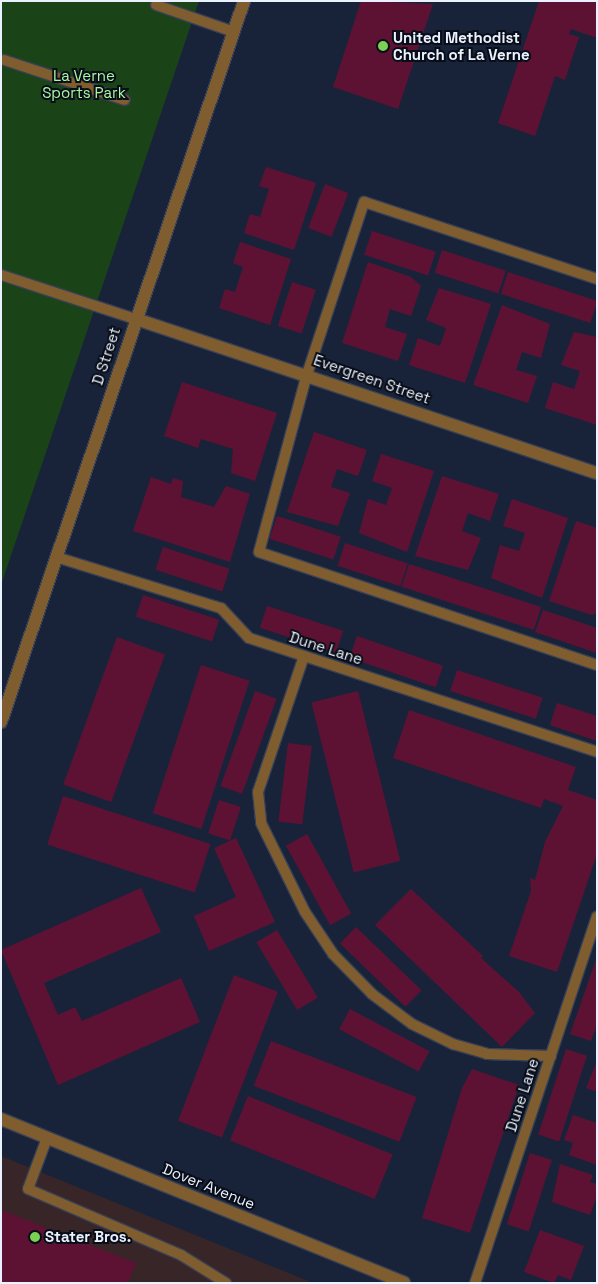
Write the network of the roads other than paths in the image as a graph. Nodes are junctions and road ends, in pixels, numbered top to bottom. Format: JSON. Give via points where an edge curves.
{"nodes":[{"id":1,"x":244,"y":1,"type":"edge"},
{"id":2,"x":156,"y":5,"type":"dead end"},
{"id":3,"x":234,"y":32,"type":"junction"},
{"id":4,"x":4,"y":60,"type":"dead end"},
{"id":5,"x":125,"y":100,"type":"dead end"},
{"id":6,"x":1,"y":275,"type":"edge"},
{"id":7,"x":597,"y":279,"type":"edge"},
{"id":8,"x":136,"y":319,"type":"junction"},
{"id":9,"x":307,"y":374,"type":"junction"},
{"id":10,"x":597,"y":473,"type":"edge"},
{"id":11,"x":56,"y":557,"type":"junction"},
{"id":12,"x":304,"y":656,"type":"junction"},
{"id":13,"x":597,"y":665,"type":"edge"},
{"id":14,"x":1,"y":722,"type":"edge"},
{"id":15,"x":597,"y":752,"type":"edge"},
{"id":16,"x":597,"y":918,"type":"edge"},
{"id":17,"x":551,"y":1056,"type":"junction"},
{"id":18,"x":1,"y":1119,"type":"edge"},
{"id":19,"x":47,"y":1138,"type":"junction"},
{"id":20,"x":226,"y":1283,"type":"edge"},
{"id":21,"x":404,"y":1283,"type":"edge"},
{"id":22,"x":476,"y":1283,"type":"edge"}],
"edges":[{"from":1,"to":3,"type":"street","name":"D Street"},
{"from":2,"to":3,"type":"lane"},
{"from":3,"to":8,"type":"street","name":"D Street"},
{"from":4,"to":5,"type":"lane"},
{"from":6,"to":8,"type":"lane"},
{"from":7,"to":9,"type":"lane","via":[[364,202]]},
{"from":8,"to":9,"type":"street","name":"Evergreen Street"},
{"from":8,"to":11,"type":"street","name":"D Street"},
{"from":9,"to":10,"type":"street","name":"Evergreen Street"},
{"from":9,"to":13,"type":"lane","via":[[259,552]]},
{"from":11,"to":12,"type":"lane","name":"Dune Lane","via":[[222,608],[249,638]]},
{"from":11,"to":14,"type":"street","name":"D Street"},
{"from":12,"to":15,"type":"lane","name":"Dune Lane"},
{"from":12,"to":17,"type":"lane","via":[[258,792],[261,823],[305,912],[334,954],[366,987],[412,1024],[453,1044],[487,1054]]},
{"from":16,"to":17,"type":"lane","name":"Dune Lane"},
{"from":17,"to":22,"type":"lane","name":"Dune Lane"},
{"from":18,"to":19,"type":"street","name":"Dover Avenue"},
{"from":19,"to":20,"type":"lane","via":[[28,1189],[181,1255]]},
{"from":19,"to":21,"type":"street","name":"Dover Avenue"}]}
